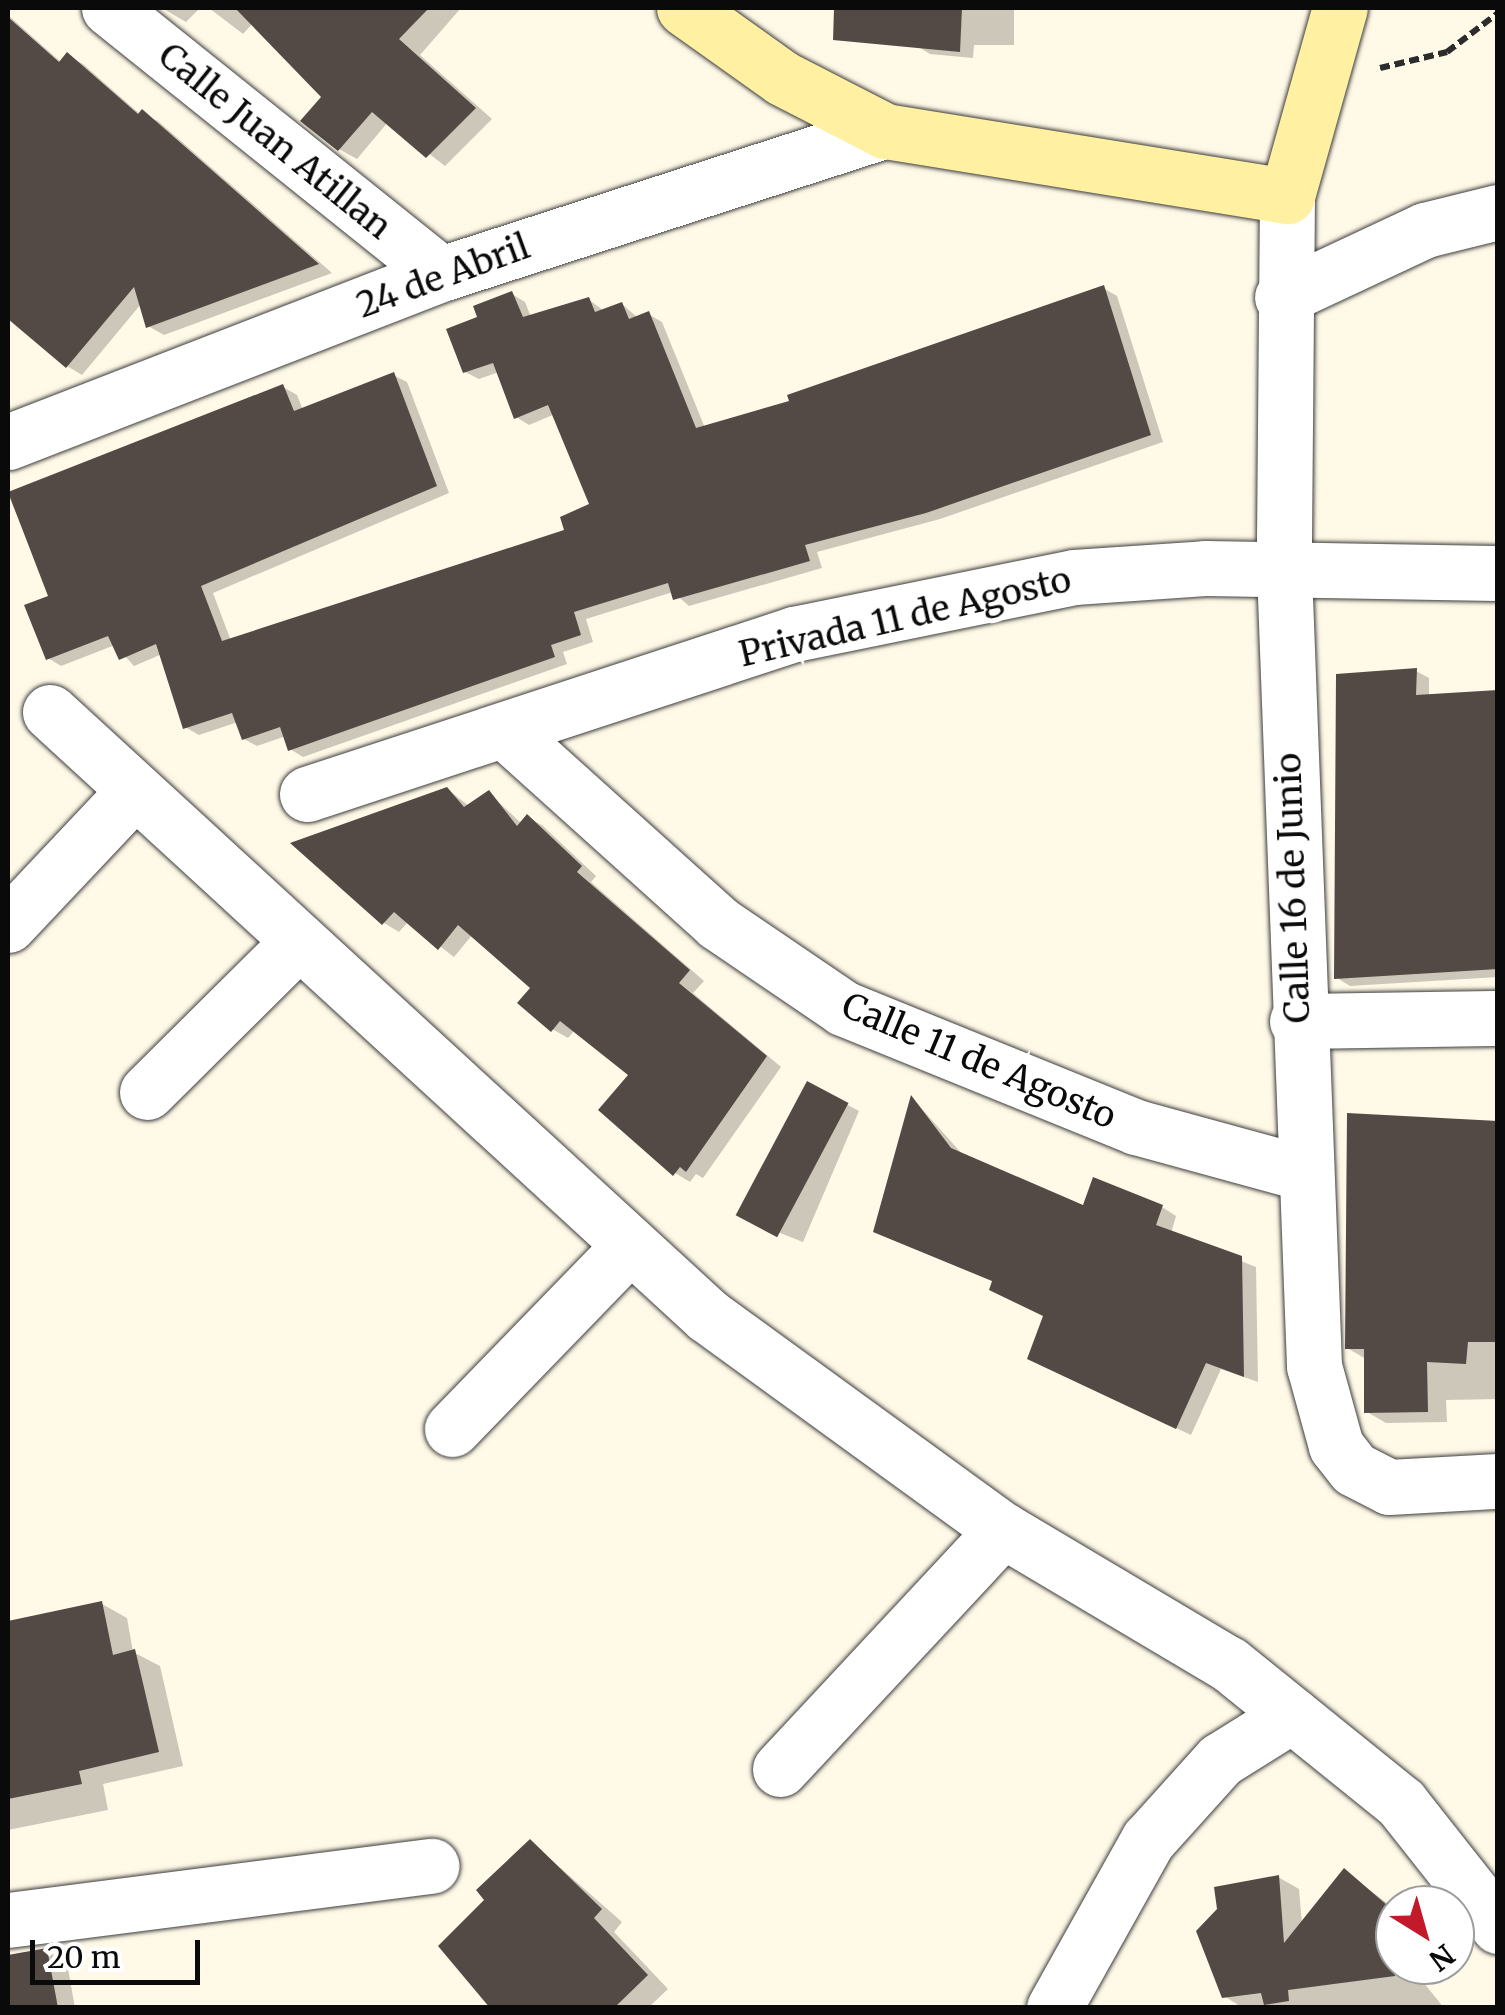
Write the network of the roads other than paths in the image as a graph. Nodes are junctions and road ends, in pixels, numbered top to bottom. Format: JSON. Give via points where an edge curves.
{"nodes":[{"id":1,"x":109,"y":8,"type":"edge"},
{"id":2,"x":684,"y":8,"type":"edge"},
{"id":3,"x":1340,"y":8,"type":"edge"},
{"id":4,"x":885,"y":131,"type":"junction"},
{"id":5,"x":1287,"y":196,"type":"junction"},
{"id":6,"x":1498,"y":212,"type":"edge"},
{"id":7,"x":441,"y":274,"type":"junction"},
{"id":8,"x":1282,"y":297,"type":"junction"},
{"id":9,"x":8,"y":442,"type":"edge"},
{"id":10,"x":1284,"y":570,"type":"junction"},
{"id":11,"x":1498,"y":573,"type":"edge"},
{"id":12,"x":50,"y":712,"type":"dead end"},
{"id":13,"x":506,"y":731,"type":"junction"},
{"id":14,"x":135,"y":790,"type":"junction"},
{"id":15,"x":307,"y":794,"type":"dead end"},
{"id":16,"x":8,"y":925,"type":"edge"},
{"id":17,"x":300,"y":941,"type":"junction"},
{"id":18,"x":1498,"y":1018,"type":"edge"},
{"id":19,"x":1297,"y":1021,"type":"junction"},
{"id":20,"x":147,"y":1092,"type":"dead end"},
{"id":21,"x":1304,"y":1173,"type":"junction"},
{"id":22,"x":630,"y":1245,"type":"junction"},
{"id":23,"x":452,"y":1429,"type":"dead end"},
{"id":24,"x":1498,"y":1480,"type":"edge"},
{"id":25,"x":1002,"y":1530,"type":"junction"},
{"id":26,"x":1292,"y":1714,"type":"junction"},
{"id":27,"x":780,"y":1769,"type":"dead end"},
{"id":28,"x":432,"y":1866,"type":"dead end"},
{"id":29,"x":8,"y":1920,"type":"edge"},
{"id":30,"x":1498,"y":1926,"type":"edge"},
{"id":31,"x":1054,"y":2008,"type":"edge"}],
"edges":[{"from":1,"to":7,"type":"street","name":"Calle Juan Atillan"},
{"from":2,"to":4,"type":"street","via":[[782,78]]},
{"from":3,"to":5,"type":"street"},
{"from":4,"to":5,"type":"street"},
{"from":4,"to":7,"type":"street","name":"24 de Abril"},
{"from":5,"to":8,"type":"street","name":"Calle 16 de Junio"},
{"from":6,"to":8,"type":"street","via":[[1426,230]]},
{"from":7,"to":9,"type":"street","name":"24 de Abril"},
{"from":8,"to":10,"type":"street","name":"Calle 16 de Junio"},
{"from":10,"to":11,"type":"street","name":"Privada 11 de Agosto"},
{"from":10,"to":13,"type":"street","name":"Privada 11 de Agosto","via":[[1074,577],[794,634]]},
{"from":10,"to":19,"type":"street","name":"Calle 16 de Junio"},
{"from":12,"to":14,"type":"street"},
{"from":13,"to":15,"type":"street","name":"Privada 11 de Agosto"},
{"from":13,"to":21,"type":"street","name":"Calle 11 de Agosto","via":[[718,923],[843,1008],[1136,1127]]},
{"from":14,"to":16,"type":"street"},
{"from":14,"to":17,"type":"street"},
{"from":17,"to":20,"type":"street"},
{"from":17,"to":22,"type":"street"},
{"from":18,"to":19,"type":"street"},
{"from":19,"to":21,"type":"street","name":"Calle 16 de Junio"},
{"from":21,"to":24,"type":"street","name":"Calle 16 de Junio","via":[[1314,1366],[1336,1446],[1354,1468],[1389,1487]]},
{"from":22,"to":23,"type":"street"},
{"from":22,"to":25,"type":"street","via":[[708,1316]]},
{"from":25,"to":26,"type":"street","via":[[1229,1664]]},
{"from":25,"to":27,"type":"street"},
{"from":26,"to":30,"type":"street","via":[[1402,1804]]},
{"from":26,"to":31,"type":"street","via":[[1220,1760],[1148,1840]]},
{"from":28,"to":29,"type":"street"}]}
